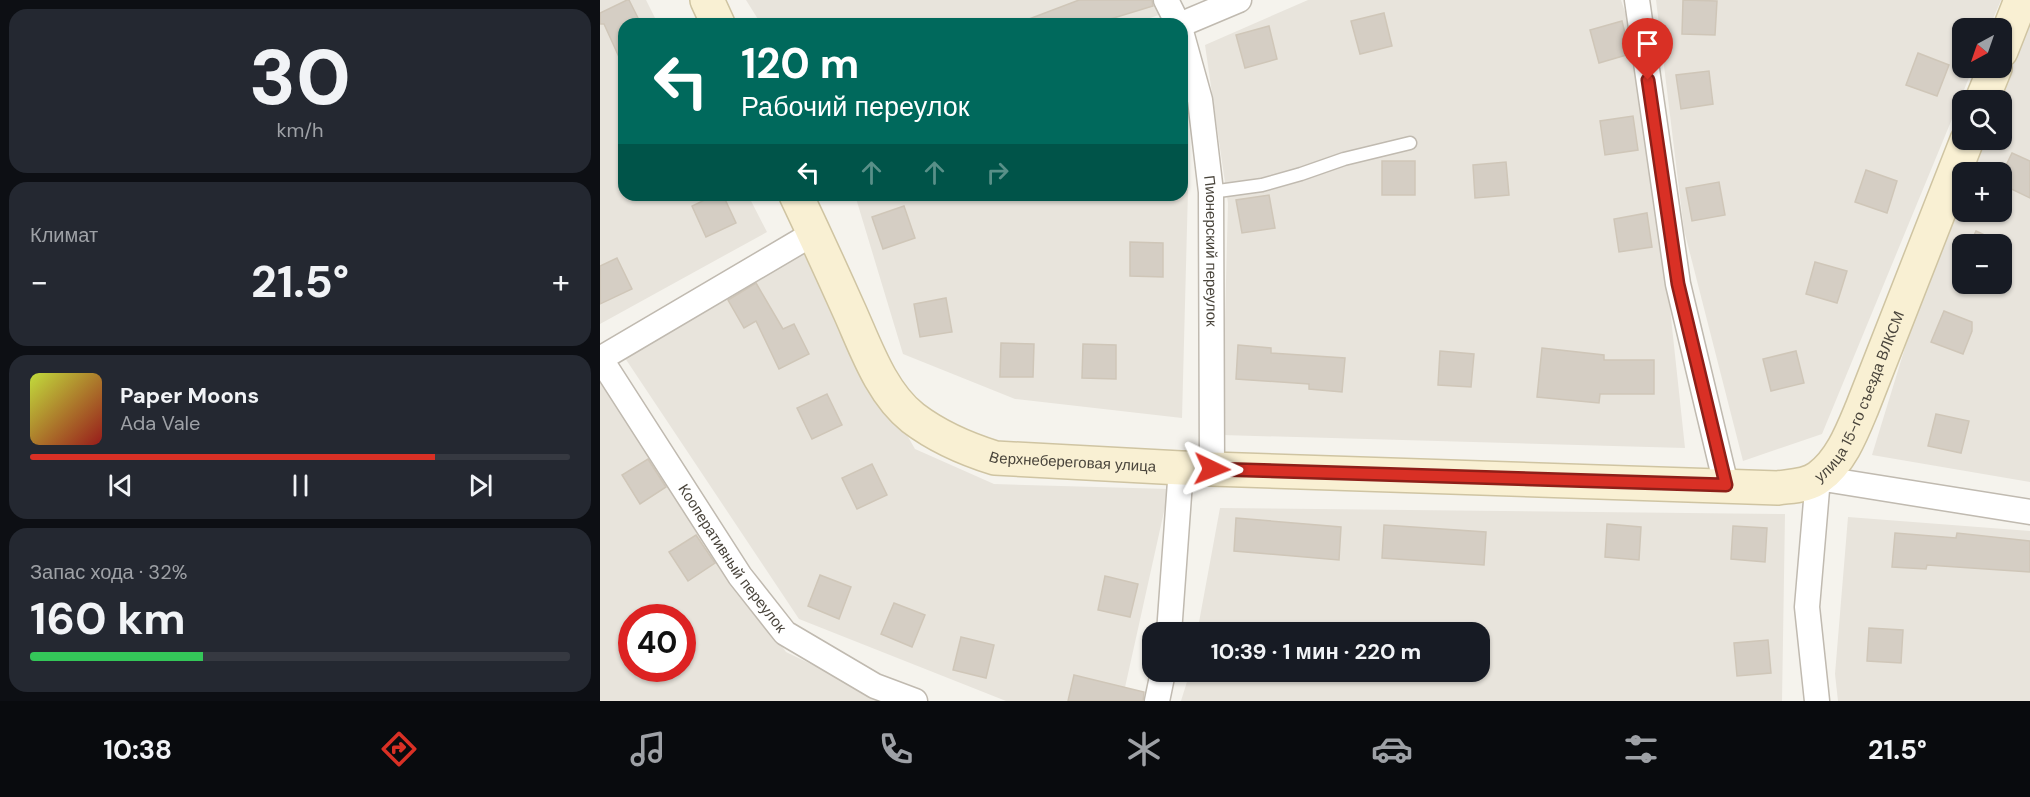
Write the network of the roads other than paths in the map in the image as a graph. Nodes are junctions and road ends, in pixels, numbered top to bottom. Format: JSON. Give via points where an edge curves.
{"nodes":[{"id":1,"x":707,"y":0,"type":"edge"},
{"id":2,"x":1166,"y":0,"type":"edge"},
{"id":3,"x":1239,"y":0,"type":"edge"},
{"id":4,"x":1637,"y":0,"type":"edge"},
{"id":5,"x":2021,"y":0,"type":"edge"},
{"id":6,"x":715,"y":18,"type":"edge"},
{"id":7,"x":1176,"y":18,"type":"edge"},
{"id":8,"x":1188,"y":21,"type":"edge"},
{"id":9,"x":2012,"y":23,"type":"edge"},
{"id":10,"x":1188,"y":57,"type":"edge"},
{"id":11,"x":1410,"y":143,"type":"dead end"},
{"id":12,"x":1963,"y":150,"type":"edge"},
{"id":13,"x":1211,"y":192,"type":"junction"},
{"id":14,"x":799,"y":201,"type":"edge"},
{"id":15,"x":814,"y":233,"type":"junction"},
{"id":16,"x":600,"y":359,"type":"edge"},
{"id":17,"x":1197,"y":469,"type":"junction"},
{"id":18,"x":1818,"y":478,"type":"junction"},
{"id":19,"x":1726,"y":485,"type":"junction"},
{"id":20,"x":2030,"y":512,"type":"edge"},
{"id":21,"x":1171,"y":622,"type":"edge"},
{"id":22,"x":1161,"y":682,"type":"edge"},
{"id":23,"x":1815,"y":696,"type":"edge"},
{"id":24,"x":915,"y":701,"type":"edge"},
{"id":25,"x":1157,"y":701,"type":"edge"}],
"edges":[{"from":1,"to":6,"type":"street"},
{"from":2,"to":7,"type":"street"},
{"from":3,"to":8,"type":"street"},
{"from":4,"to":19,"type":"street","via":[[1678,284]]},
{"from":5,"to":9,"type":"street"},
{"from":10,"to":13,"type":"street","name":"Пионерский переулок","via":[[1200,100]]},
{"from":11,"to":13,"type":"lane","via":[[1262,185]]},
{"from":12,"to":18,"type":"street","name":"улица 15-го съезда ВЛКСМ","via":[[1848,441]]},
{"from":13,"to":17,"type":"street","name":"Пионерский переулок"},
{"from":14,"to":15,"type":"street","name":"Верхнебереговая улица"},
{"from":15,"to":16,"type":"street"},
{"from":15,"to":17,"type":"street","name":"Верхнебереговая улица","via":[[874,366],[891,394],[912,417],[939,436],[995,458]]},
{"from":16,"to":24,"type":"street","name":"Кооперативный переулок","via":[[740,576],[785,633],[875,686]]},
{"from":17,"to":19,"type":"street","name":"Верхнебереговая улица"},
{"from":17,"to":21,"type":"street","name":"Пионерский переулок"},
{"from":18,"to":19,"type":"street","name":"Верхнебереговая улица","via":[[1778,488]]},
{"from":18,"to":20,"type":"street"},
{"from":18,"to":23,"type":"street","name":"улица 15-го съезда ВЛКСМ","via":[[1807,607]]},
{"from":22,"to":25,"type":"street"}]}
